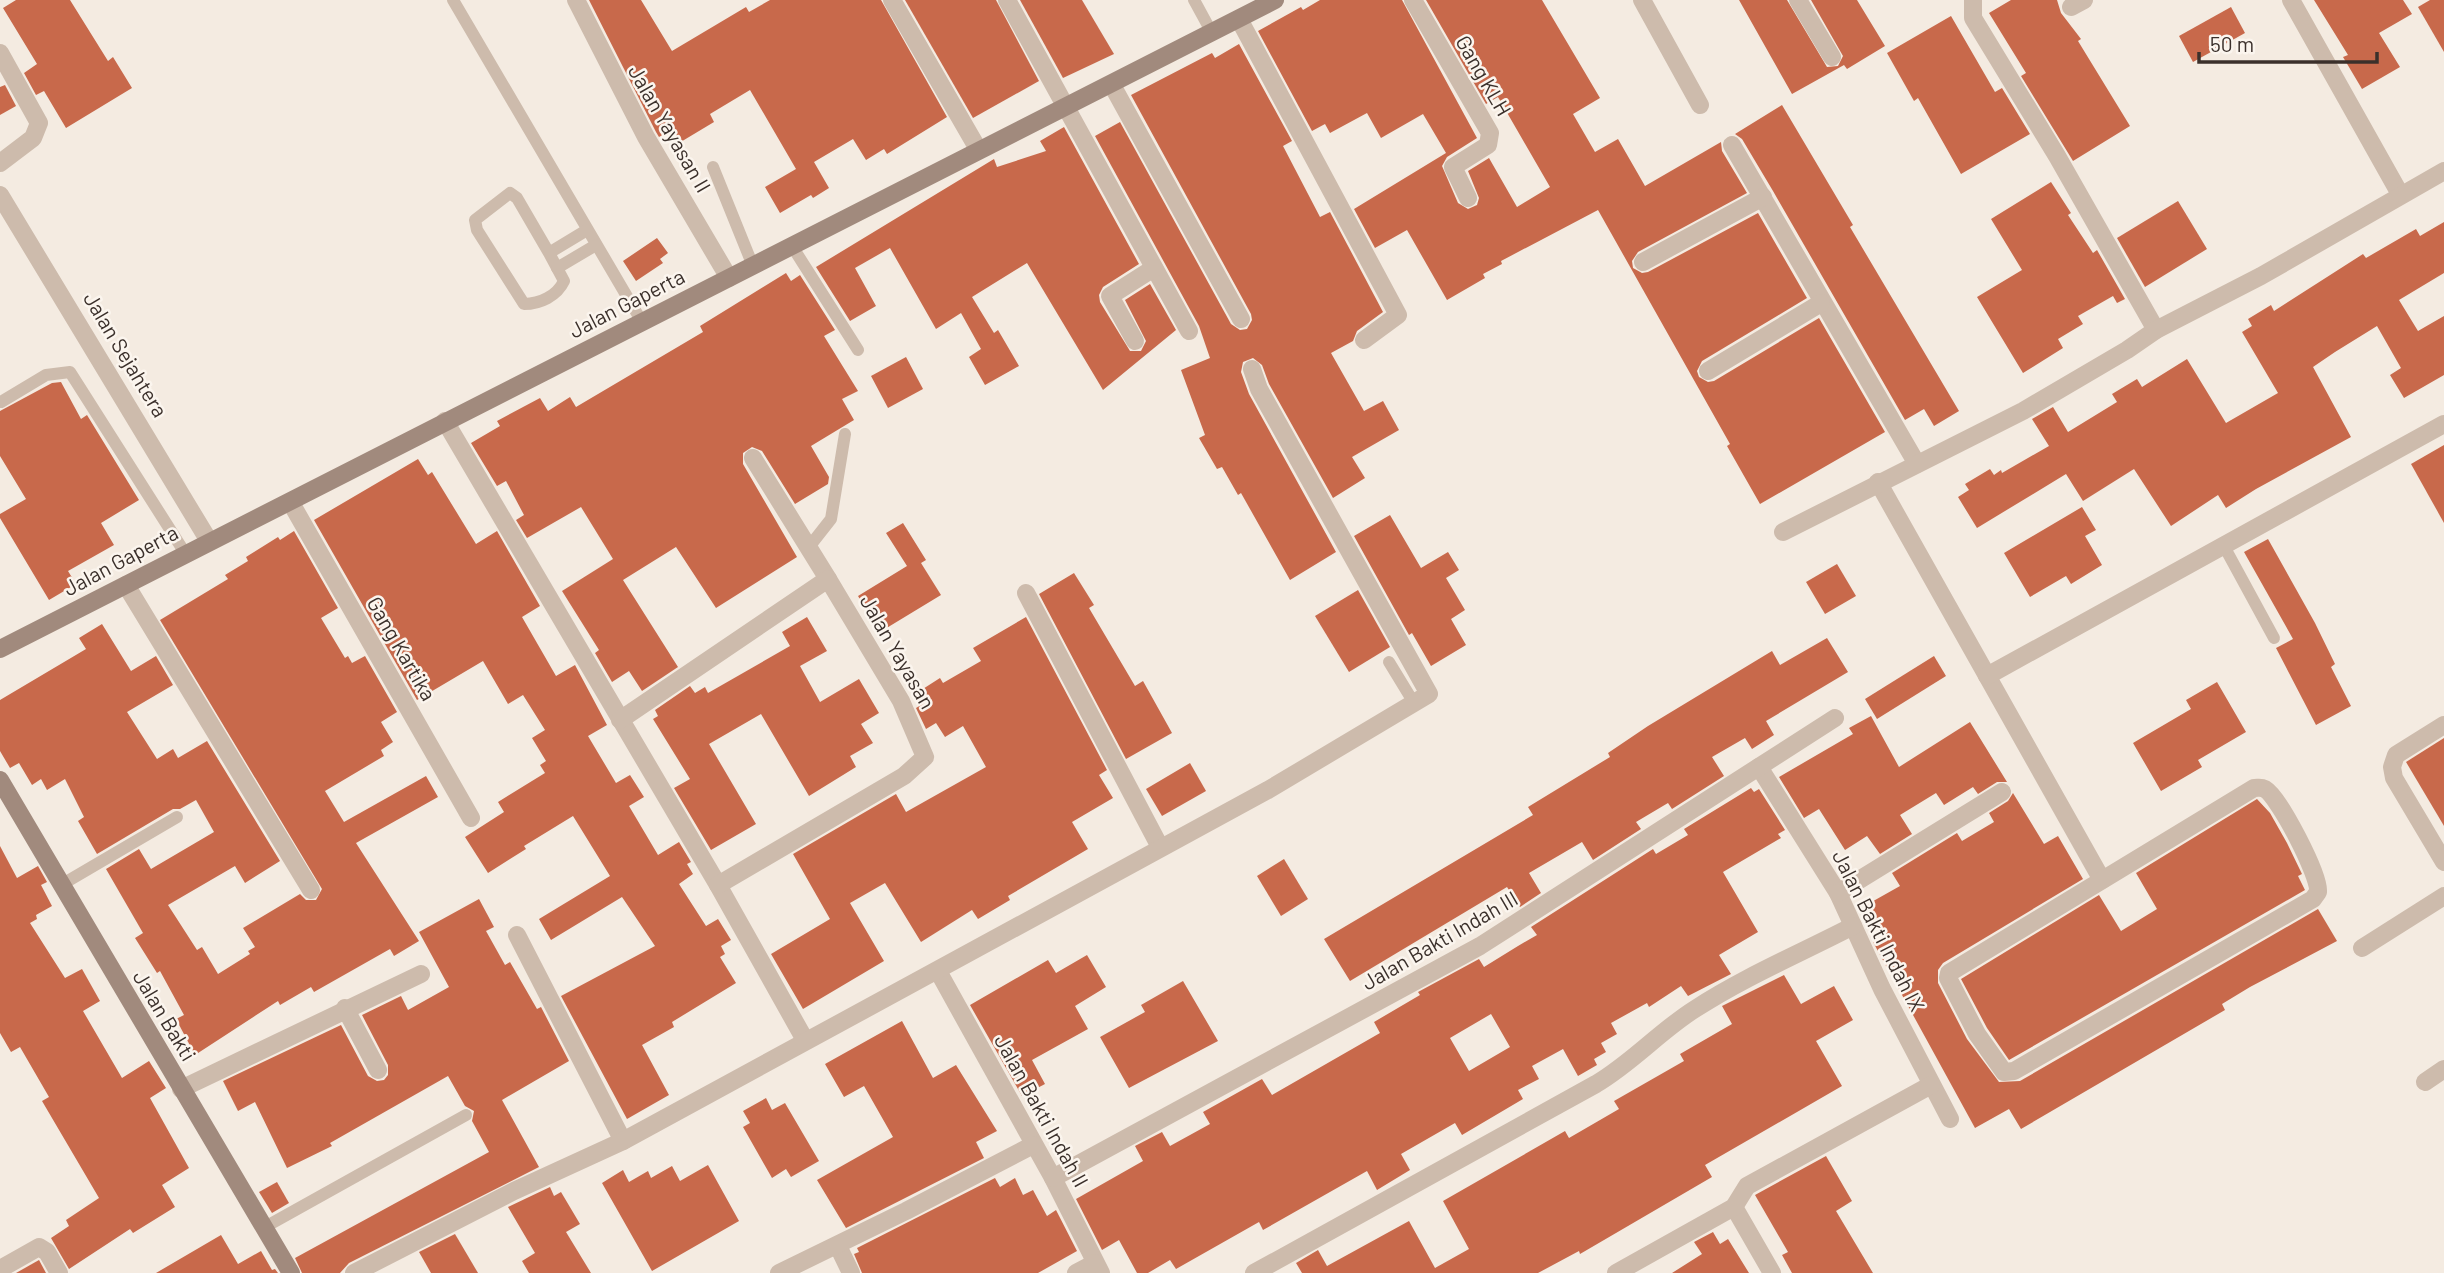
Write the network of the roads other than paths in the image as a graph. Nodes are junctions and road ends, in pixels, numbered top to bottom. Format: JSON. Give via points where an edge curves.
{"nodes":[{"id":1,"x":453,"y":0,"type":"edge"},
{"id":2,"x":576,"y":0,"type":"edge"},
{"id":3,"x":892,"y":0,"type":"edge"},
{"id":4,"x":1007,"y":0,"type":"edge"},
{"id":5,"x":1194,"y":0,"type":"edge"},
{"id":6,"x":1275,"y":0,"type":"edge"},
{"id":7,"x":1413,"y":0,"type":"edge"},
{"id":8,"x":1642,"y":0,"type":"edge"},
{"id":9,"x":1798,"y":0,"type":"edge"},
{"id":10,"x":1973,"y":0,"type":"edge"},
{"id":11,"x":2291,"y":0,"type":"edge"},
{"id":12,"x":1239,"y":19,"type":"junction"},
{"id":13,"x":1212,"y":33,"type":"junction"},
{"id":14,"x":0,"y":53,"type":"edge"},
{"id":15,"x":1832,"y":57,"type":"dead end"},
{"id":16,"x":1112,"y":86,"type":"junction"},
{"id":17,"x":1700,"y":105,"type":"dead end"},
{"id":18,"x":1066,"y":108,"type":"junction"},
{"id":19,"x":1732,"y":145,"type":"dead end"},
{"id":20,"x":978,"y":149,"type":"junction"},
{"id":21,"x":0,"y":163,"type":"edge"},
{"id":22,"x":713,"y":167,"type":"dead end"},
{"id":23,"x":2444,"y":171,"type":"edge"},
{"id":24,"x":2400,"y":194,"type":"junction"},
{"id":25,"x":0,"y":195,"type":"edge"},
{"id":26,"x":1763,"y":197,"type":"junction"},
{"id":27,"x":1468,"y":198,"type":"dead end"},
{"id":28,"x":587,"y":230,"type":"junction"},
{"id":29,"x":596,"y":245,"type":"junction"},
{"id":30,"x":792,"y":246,"type":"junction"},
{"id":31,"x":549,"y":253,"type":"junction"},
{"id":32,"x":1643,"y":262,"type":"dead end"},
{"id":33,"x":753,"y":266,"type":"junction"},
{"id":34,"x":557,"y":268,"type":"junction"},
{"id":35,"x":1154,"y":268,"type":"junction"},
{"id":36,"x":729,"y":278,"type":"junction"},
{"id":37,"x":1821,"y":303,"type":"junction"},
{"id":38,"x":1241,"y":319,"type":"dead end"},
{"id":39,"x":642,"y":321,"type":"junction"},
{"id":40,"x":2156,"y":330,"type":"junction"},
{"id":41,"x":1189,"y":331,"type":"dead end"},
{"id":42,"x":1364,"y":340,"type":"dead end"},
{"id":43,"x":1135,"y":341,"type":"dead end"},
{"id":44,"x":858,"y":350,"type":"dead end"},
{"id":45,"x":1252,"y":369,"type":"dead end"},
{"id":46,"x":1708,"y":371,"type":"dead end"},
{"id":47,"x":1,"y":402,"type":"edge"},
{"id":48,"x":445,"y":421,"type":"junction"},
{"id":49,"x":2444,"y":424,"type":"edge"},
{"id":50,"x":845,"y":434,"type":"dead end"},
{"id":51,"x":753,"y":457,"type":"dead end"},
{"id":52,"x":1917,"y":464,"type":"junction"},
{"id":53,"x":1878,"y":482,"type":"junction"},
{"id":54,"x":291,"y":503,"type":"junction"},
{"id":55,"x":1783,"y":532,"type":"dead end"},
{"id":56,"x":209,"y":541,"type":"junction"},
{"id":57,"x":810,"y":547,"type":"junction"},
{"id":58,"x":2225,"y":548,"type":"junction"},
{"id":59,"x":185,"y":553,"type":"junction"},
{"id":60,"x":828,"y":579,"type":"junction"},
{"id":61,"x":126,"y":584,"type":"junction"},
{"id":62,"x":1026,"y":593,"type":"dead end"},
{"id":63,"x":2274,"y":638,"type":"dead end"},
{"id":64,"x":0,"y":649,"type":"edge"},
{"id":65,"x":1389,"y":662,"type":"dead end"},
{"id":66,"x":1987,"y":676,"type":"junction"},
{"id":67,"x":1414,"y":703,"type":"junction"},
{"id":68,"x":1835,"y":718,"type":"dead end"},
{"id":69,"x":620,"y":720,"type":"junction"},
{"id":70,"x":2444,"y":725,"type":"edge"},
{"id":71,"x":1759,"y":767,"type":"junction"},
{"id":72,"x":0,"y":780,"type":"edge"},
{"id":73,"x":2002,"y":792,"type":"dead end"},
{"id":74,"x":177,"y":817,"type":"dead end"},
{"id":75,"x":471,"y":818,"type":"dead end"},
{"id":76,"x":1160,"y":847,"type":"junction"},
{"id":77,"x":2444,"y":862,"type":"edge"},
{"id":78,"x":2102,"y":880,"type":"junction"},
{"id":79,"x":61,"y":885,"type":"junction"},
{"id":80,"x":718,"y":885,"type":"junction"},
{"id":81,"x":311,"y":890,"type":"dead end"},
{"id":82,"x":1838,"y":893,"type":"junction"},
{"id":83,"x":2444,"y":896,"type":"edge"},
{"id":84,"x":1853,"y":926,"type":"junction"},
{"id":85,"x":517,"y":935,"type":"dead end"},
{"id":86,"x":2362,"y":948,"type":"dead end"},
{"id":87,"x":938,"y":971,"type":"junction"},
{"id":88,"x":421,"y":974,"type":"dead end"},
{"id":89,"x":345,"y":1008,"type":"junction"},
{"id":90,"x":805,"y":1040,"type":"junction"},
{"id":91,"x":2444,"y":1069,"type":"edge"},
{"id":92,"x":378,"y":1070,"type":"dead end"},
{"id":93,"x":2425,"y":1082,"type":"dead end"},
{"id":94,"x":1931,"y":1085,"type":"junction"},
{"id":95,"x":181,"y":1089,"type":"junction"},
{"id":96,"x":466,"y":1115,"type":"dead end"},
{"id":97,"x":1950,"y":1119,"type":"dead end"},
{"id":98,"x":623,"y":1141,"type":"junction"},
{"id":99,"x":1032,"y":1145,"type":"junction"},
{"id":100,"x":1053,"y":1178,"type":"junction"},
{"id":101,"x":1734,"y":1207,"type":"junction"},
{"id":102,"x":265,"y":1227,"type":"junction"},
{"id":103,"x":838,"y":1246,"type":"junction"},
{"id":104,"x":1098,"y":1268,"type":"edge"},
{"id":105,"x":0,"y":1269,"type":"edge"},
{"id":106,"x":59,"y":1273,"type":"edge"},
{"id":107,"x":291,"y":1273,"type":"edge"},
{"id":108,"x":354,"y":1273,"type":"edge"},
{"id":109,"x":779,"y":1273,"type":"edge"},
{"id":110,"x":852,"y":1273,"type":"edge"},
{"id":111,"x":1076,"y":1273,"type":"edge"},
{"id":112,"x":1254,"y":1273,"type":"edge"},
{"id":113,"x":1616,"y":1273,"type":"edge"},
{"id":114,"x":1772,"y":1273,"type":"edge"}],
"edges":[{"from":1,"to":28,"type":"lane"},
{"from":2,"to":36,"type":"street","name":"Jalan Yayasan II","via":[[640,125]]},
{"from":3,"to":20,"type":"street"},
{"from":4,"to":18,"type":"street"},
{"from":5,"to":13,"type":"lane"},
{"from":6,"to":12,"type":"street","name":"Jalan Gaperta"},
{"from":7,"to":27,"type":"street","name":"Gang KLH","via":[[1490,133],[1488,145],[1453,167]]},
{"from":8,"to":17,"type":"street"},
{"from":9,"to":15,"type":"street"},
{"from":10,"to":40,"type":"street","via":[[1973,18]]},
{"from":11,"to":24,"type":"street"},
{"from":12,"to":13,"type":"street","name":"Jalan Gaperta"},
{"from":12,"to":42,"type":"street","via":[[1398,315]]},
{"from":13,"to":16,"type":"street","name":"Jalan Gaperta"},
{"from":14,"to":21,"type":"street","via":[[39,123],[33,138]]},
{"from":16,"to":18,"type":"street","name":"Jalan Gaperta"},
{"from":16,"to":38,"type":"street"},
{"from":18,"to":20,"type":"street","name":"Jalan Gaperta"},
{"from":18,"to":35,"type":"street"},
{"from":19,"to":26,"type":"street"},
{"from":20,"to":30,"type":"street","name":"Jalan Gaperta"},
{"from":22,"to":33,"type":"lane"},
{"from":23,"to":24,"type":"street"},
{"from":24,"to":40,"type":"street","via":[[2261,276]]},
{"from":25,"to":56,"type":"street","name":"Jalan Sejahtera"},
{"from":26,"to":32,"type":"street"},
{"from":26,"to":37,"type":"street"},
{"from":28,"to":29,"type":"lane"},
{"from":28,"to":31,"type":"lane"},
{"from":29,"to":34,"type":"lane"},
{"from":29,"to":39,"type":"lane"},
{"from":30,"to":33,"type":"street","name":"Jalan Gaperta"},
{"from":30,"to":44,"type":"lane"},
{"from":31,"to":34,"type":"lane"},
{"from":31,"to":34,"type":"lane","via":[[510,193],[475,220],[524,304],[560,289],[564,281]]},
{"from":33,"to":36,"type":"street","name":"Jalan Gaperta"},
{"from":35,"to":41,"type":"street"},
{"from":35,"to":43,"type":"street","via":[[1110,296]]},
{"from":36,"to":39,"type":"street","name":"Jalan Gaperta"},
{"from":37,"to":46,"type":"street"},
{"from":37,"to":52,"type":"street"},
{"from":39,"to":48,"type":"street","name":"Jalan Gaperta"},
{"from":40,"to":52,"type":"street","via":[[2023,411]]},
{"from":45,"to":67,"type":"street","via":[[1429,692]]},
{"from":47,"to":59,"type":"lane","via":[[46,375],[70,372]]},
{"from":48,"to":54,"type":"street","name":"Jalan Gaperta"},
{"from":48,"to":69,"type":"street"},
{"from":49,"to":58,"type":"street"},
{"from":50,"to":57,"type":"lane","via":[[831,519]]},
{"from":51,"to":57,"type":"street"},
{"from":52,"to":53,"type":"street"},
{"from":53,"to":55,"type":"street"},
{"from":53,"to":66,"type":"street"},
{"from":54,"to":56,"type":"street","name":"Jalan Gaperta"},
{"from":54,"to":75,"type":"street","name":"Gang Kartika"},
{"from":56,"to":59,"type":"street","name":"Jalan Gaperta"},
{"from":57,"to":60,"type":"street"},
{"from":58,"to":63,"type":"lane"},
{"from":58,"to":66,"type":"street"},
{"from":59,"to":61,"type":"street","name":"Jalan Gaperta"},
{"from":60,"to":69,"type":"street"},
{"from":60,"to":80,"type":"street","name":"Jalan Yayasan","via":[[901,701],[925,757],[904,776]]},
{"from":61,"to":64,"type":"street","name":"Jalan Gaperta"},
{"from":61,"to":81,"type":"street"},
{"from":62,"to":76,"type":"street"},
{"from":65,"to":67,"type":"lane"},
{"from":66,"to":78,"type":"street"},
{"from":67,"to":76,"type":"street","via":[[1268,790]]},
{"from":68,"to":71,"type":"street","name":"Jalan Bakti Indah III"},
{"from":69,"to":80,"type":"street"},
{"from":70,"to":77,"type":"street","via":[[2396,755],[2392,767]]},
{"from":71,"to":82,"type":"street","name":"Jalan Bakti Indah IX"},
{"from":71,"to":100,"type":"street","name":"Jalan Bakti Indah III","via":[[1480,946]]},
{"from":72,"to":79,"type":"street","name":"Jalan Bakti"},
{"from":73,"to":82,"type":"street"},
{"from":74,"to":79,"type":"lane"},
{"from":76,"to":87,"type":"street"},
{"from":78,"to":78,"type":"street","via":[[2258,788],[2269,792],[2286,819],[2319,886],[2313,899],[2014,1071],[2004,1072],[1977,1034],[1949,973]]},
{"from":79,"to":95,"type":"street","name":"Jalan Bakti"},
{"from":80,"to":90,"type":"street"},
{"from":82,"to":84,"type":"street","name":"Jalan Bakti Indah IX"},
{"from":83,"to":86,"type":"street"},
{"from":84,"to":94,"type":"street","name":"Jalan Bakti Indah IX"},
{"from":84,"to":112,"type":"street","via":[[1696,1008],[1619,1071]]},
{"from":85,"to":98,"type":"street"},
{"from":87,"to":90,"type":"street"},
{"from":87,"to":99,"type":"street","name":"Jalan Bakti Indah II"},
{"from":88,"to":89,"type":"street"},
{"from":89,"to":92,"type":"street"},
{"from":89,"to":95,"type":"street"},
{"from":90,"to":98,"type":"street"},
{"from":91,"to":93,"type":"street"},
{"from":94,"to":97,"type":"street","name":"Jalan Bakti Indah IX"},
{"from":94,"to":101,"type":"street","via":[[1747,1186]]},
{"from":95,"to":102,"type":"street","name":"Jalan Bakti"},
{"from":96,"to":102,"type":"lane"},
{"from":98,"to":108,"type":"street"},
{"from":99,"to":100,"type":"street","name":"Jalan Bakti Indah II"},
{"from":99,"to":103,"type":"street"},
{"from":100,"to":104,"type":"street","name":"Jalan Bakti Indah II"},
{"from":101,"to":113,"type":"street"},
{"from":101,"to":114,"type":"street"},
{"from":102,"to":107,"type":"street","name":"Jalan Bakti"},
{"from":103,"to":109,"type":"street"},
{"from":103,"to":110,"type":"street"},
{"from":104,"to":111,"type":"street"},
{"from":105,"to":106,"type":"street","via":[[39,1247]]}]}
